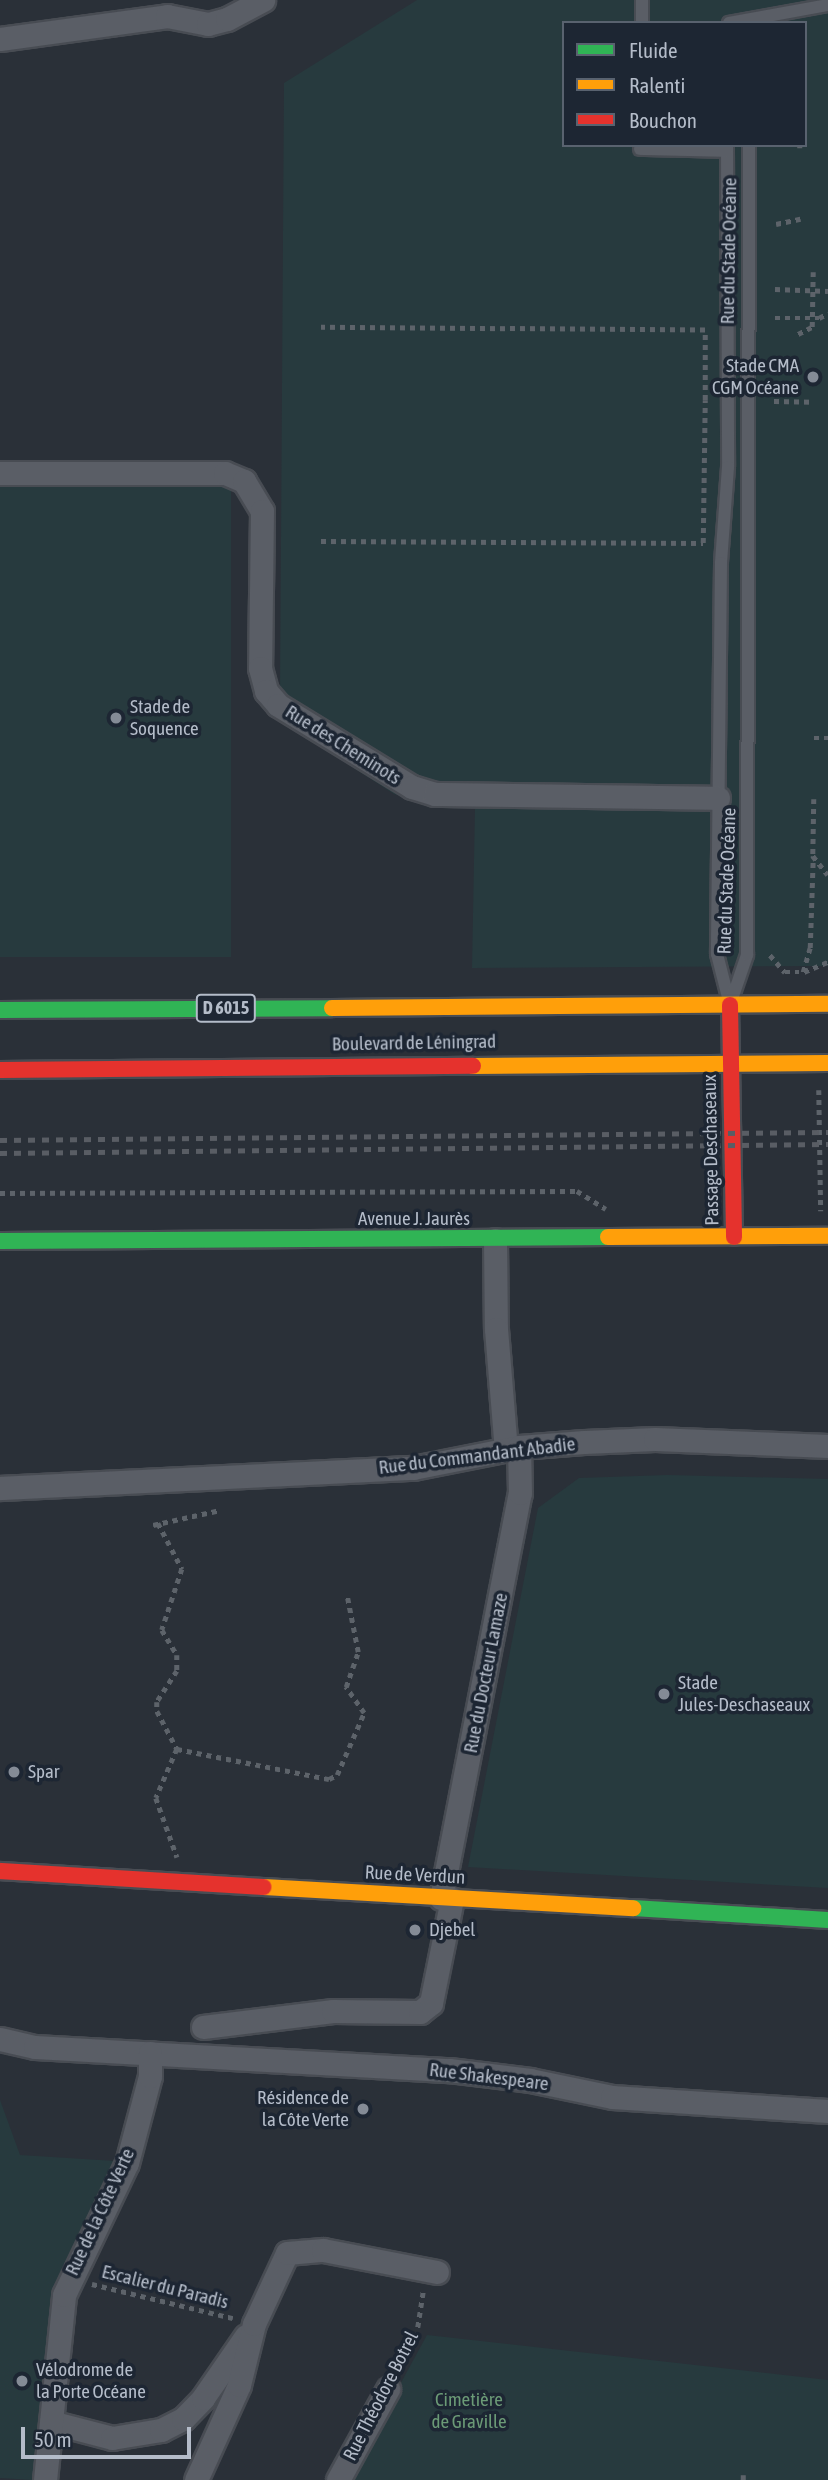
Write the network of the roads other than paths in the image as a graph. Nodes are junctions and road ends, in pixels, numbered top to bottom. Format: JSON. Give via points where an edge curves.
{"nodes":[{"id":1,"x":263,"y":0,"type":"edge"},
{"id":2,"x":642,"y":0,"type":"edge"},
{"id":3,"x":828,"y":5,"type":"edge"},
{"id":4,"x":642,"y":21,"type":"edge"},
{"id":5,"x":750,"y":21,"type":"edge"},
{"id":6,"x":0,"y":39,"type":"edge"},
{"id":7,"x":749,"y":147,"type":"edge"},
{"id":8,"x":727,"y":148,"type":"edge"},
{"id":9,"x":640,"y":149,"type":"dead end"},
{"id":10,"x":0,"y":473,"type":"edge"},
{"id":11,"x":718,"y":798,"type":"junction"},
{"id":12,"x":828,"y":1004,"type":"edge"},
{"id":13,"x":730,"y":1005,"type":"junction"},
{"id":14,"x":0,"y":1010,"type":"edge"},
{"id":15,"x":730,"y":1061,"type":"junction"},
{"id":16,"x":828,"y":1063,"type":"edge"},
{"id":17,"x":0,"y":1070,"type":"edge"},
{"id":18,"x":828,"y":1236,"type":"edge"},
{"id":19,"x":734,"y":1237,"type":"junction"},
{"id":20,"x":495,"y":1240,"type":"junction"},
{"id":21,"x":0,"y":1241,"type":"edge"},
{"id":22,"x":828,"y":1446,"type":"edge"},
{"id":23,"x":513,"y":1448,"type":"junction"},
{"id":24,"x":0,"y":1488,"type":"edge"},
{"id":25,"x":0,"y":1871,"type":"edge"},
{"id":26,"x":446,"y":1898,"type":"junction"},
{"id":27,"x":828,"y":1920,"type":"edge"},
{"id":28,"x":203,"y":2027,"type":"dead end"},
{"id":29,"x":0,"y":2039,"type":"edge"},
{"id":30,"x":150,"y":2053,"type":"junction"},
{"id":31,"x":828,"y":2111,"type":"edge"},
{"id":32,"x":432,"y":2271,"type":"road end"},
{"id":33,"x":254,"y":2324,"type":"junction"},
{"id":34,"x":388,"y":2389,"type":"road end"},
{"id":35,"x":51,"y":2422,"type":"junction"},
{"id":36,"x":45,"y":2480,"type":"edge"},
{"id":37,"x":196,"y":2480,"type":"edge"},
{"id":38,"x":338,"y":2480,"type":"edge"}],
"edges":[{"from":1,"to":6,"type":"street","via":[[208,24],[167,16]]},
{"from":2,"to":4,"type":"lane"},
{"from":3,"to":5,"type":"lane"},
{"from":7,"to":13,"type":"lane","name":"Rue du Stade Océane","via":[[747,955]]},
{"from":8,"to":9,"type":"lane"},
{"from":8,"to":11,"type":"lane","name":"Rue du Stade Océane","via":[[728,467],[721,564]]},
{"from":10,"to":11,"type":"street","name":"Rue des Cheminots","via":[[225,472],[244,481],[262,511],[260,668],[267,691],[278,705],[412,787],[435,794]]},
{"from":11,"to":13,"type":"lane","name":"Rue du Stade Océane","via":[[717,954]]},
{"from":12,"to":13,"type":"main road","name":"Boulevard de Léningrad","number":"D 6015"},
{"from":13,"to":14,"type":"main road","name":"Boulevard de Léningrad","number":"D 6015"},
{"from":13,"to":15,"type":"main road","name":"Passage Deschaseaux"},
{"from":15,"to":16,"type":"main road","name":"Boulevard de Léningrad"},
{"from":15,"to":17,"type":"main road","name":"Boulevard de Léningrad"},
{"from":15,"to":19,"type":"main road","name":"Passage Deschaseaux"},
{"from":18,"to":19,"type":"main road","name":"Avenue J. Jaurès"},
{"from":19,"to":20,"type":"main road","name":"Avenue J. Jaurès"},
{"from":20,"to":21,"type":"main road","name":"Avenue J. Jaurès"},
{"from":20,"to":23,"type":"street","name":"Rue du Docteur Lamaze","via":[[496,1329]]},
{"from":22,"to":23,"type":"street","name":"Rue du Commandant Abadie","via":[[655,1439]]},
{"from":23,"to":24,"type":"street","name":"Rue du Commandant Abadie","via":[[414,1468]]},
{"from":23,"to":26,"type":"street","name":"Rue du Docteur Lamaze","via":[[520,1493]]},
{"from":25,"to":26,"type":"main road","name":"Rue de Verdun"},
{"from":26,"to":27,"type":"main road","name":"Rue de Verdun"},
{"from":26,"to":28,"type":"street","name":"Rue du Docteur Lamaze","via":[[431,2003],[420,2012],[334,2011]]},
{"from":29,"to":30,"type":"street","via":[[34,2047]]},
{"from":30,"to":31,"type":"street","name":"Rue Shakespeare","via":[[449,2070],[612,2097]]},
{"from":30,"to":35,"type":"street","name":"Rue de la Côte Verte","via":[[150,2076],[127,2163],[69,2278]]},
{"from":32,"to":33,"type":"street","via":[[323,2250],[287,2253]]},
{"from":33,"to":35,"type":"street","via":[[203,2398],[183,2419],[161,2430],[112,2438]]},
{"from":33,"to":37,"type":"street","via":[[239,2385]]},
{"from":34,"to":38,"type":"street","name":"Rue Théodore Botrel"},
{"from":35,"to":36,"type":"street","name":"Rue de la Côte Verte"}]}
